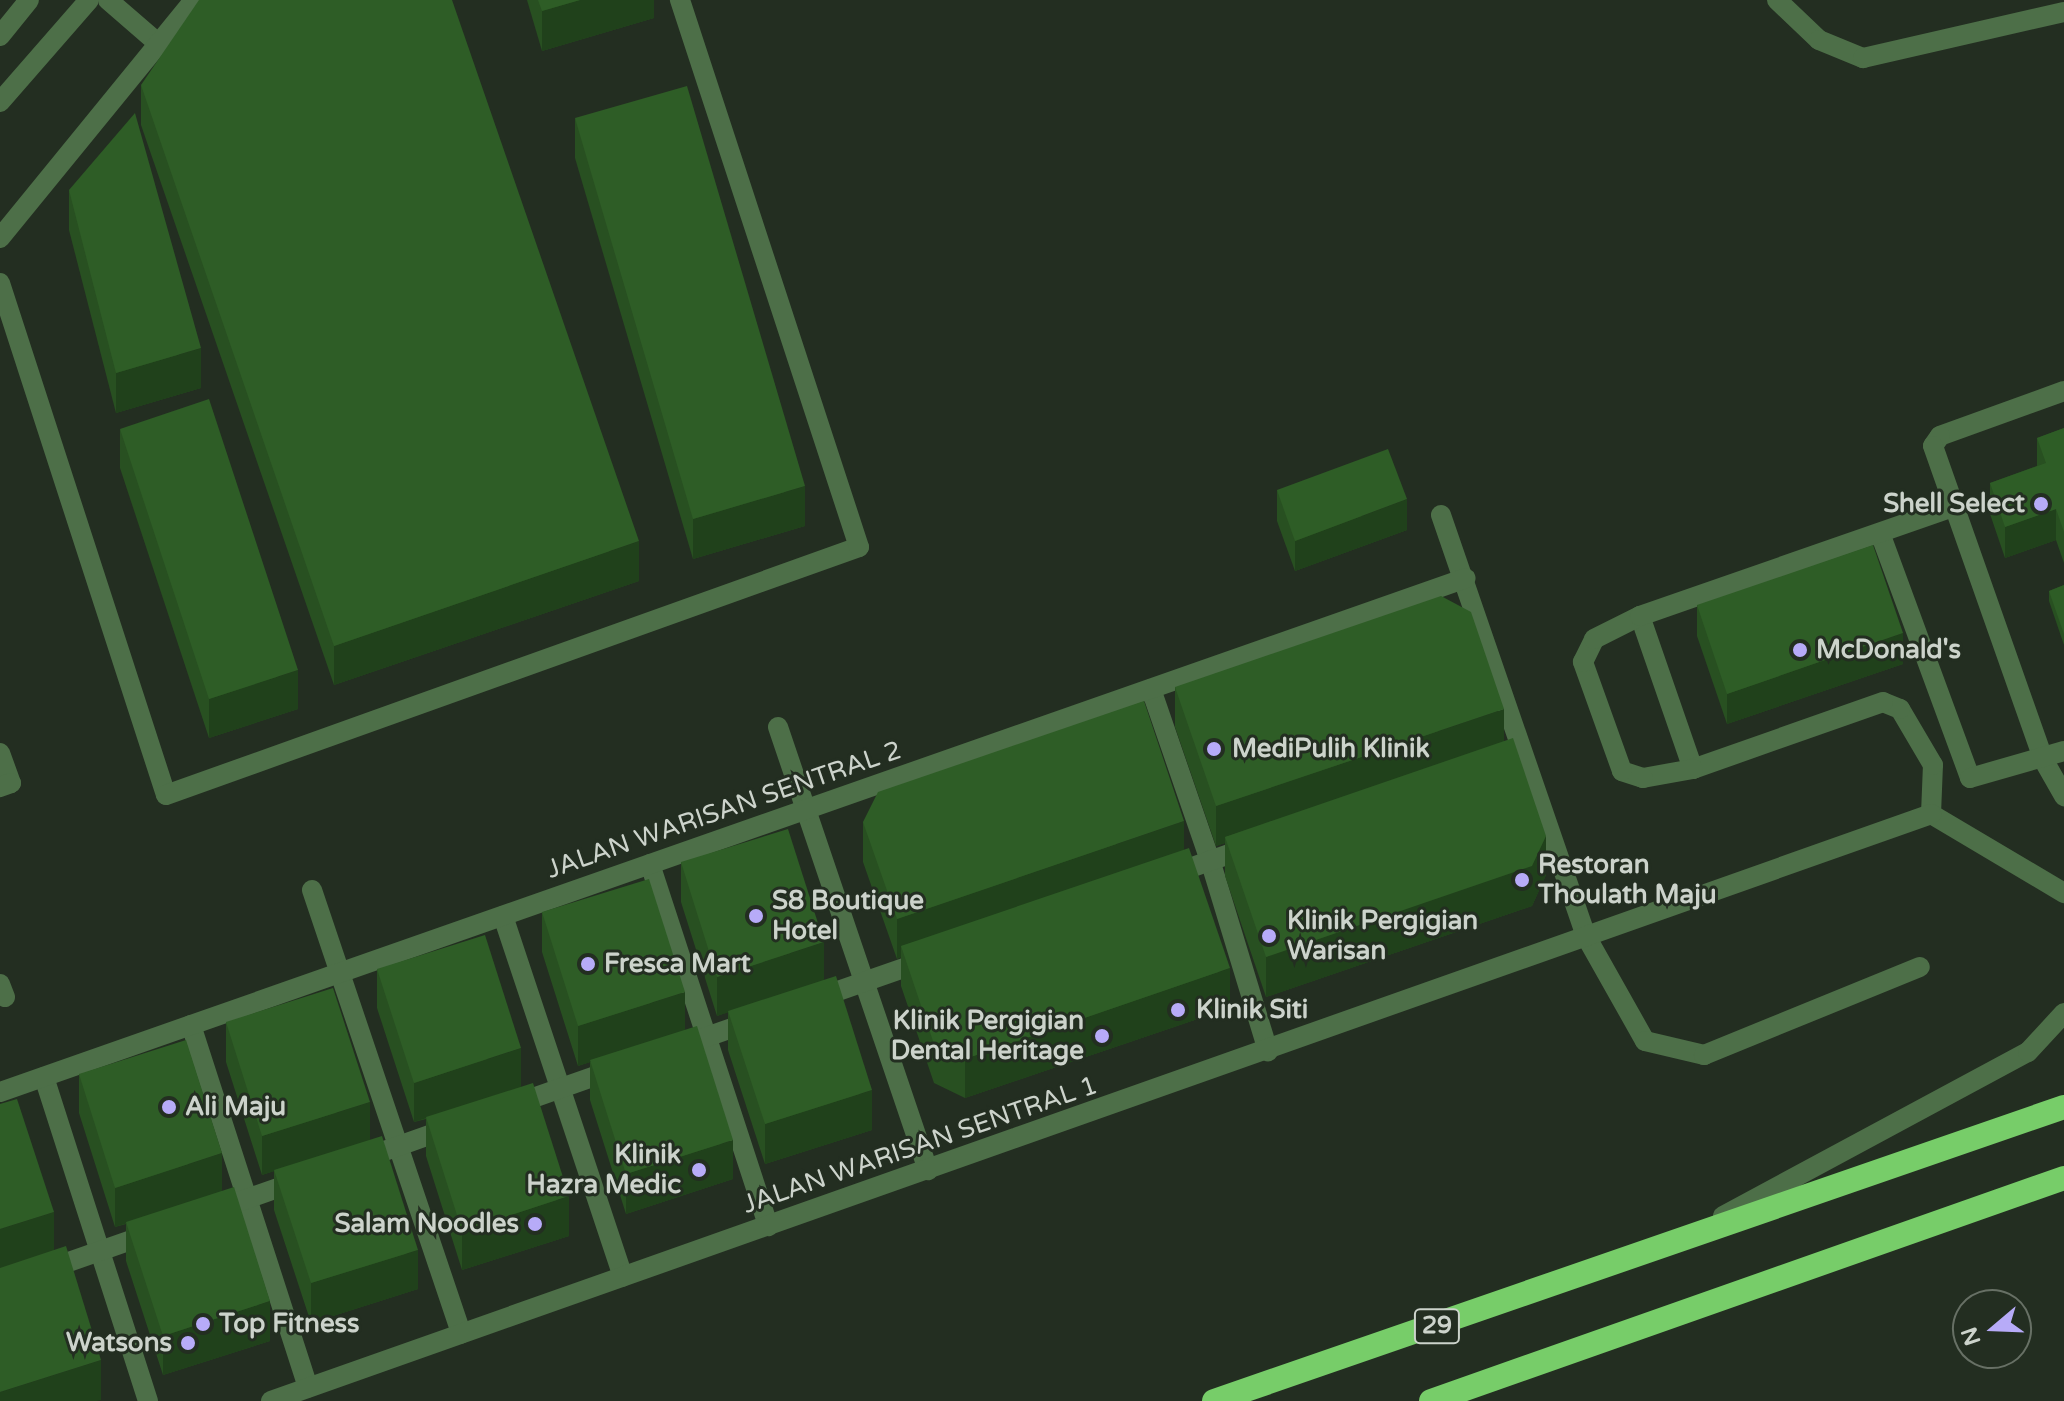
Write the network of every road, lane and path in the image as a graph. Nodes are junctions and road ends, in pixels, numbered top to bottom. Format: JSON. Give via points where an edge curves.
{"nodes":[{"id":1,"x":29,"y":0,"type":"edge"},
{"id":2,"x":89,"y":0,"type":"edge"},
{"id":3,"x":108,"y":0,"type":"edge"},
{"id":4,"x":194,"y":0,"type":"edge"},
{"id":5,"x":680,"y":0,"type":"edge"},
{"id":6,"x":1777,"y":0,"type":"edge"},
{"id":7,"x":2064,"y":12,"type":"edge"},
{"id":8,"x":0,"y":36,"type":"edge"},
{"id":9,"x":160,"y":45,"type":"junction"},
{"id":10,"x":0,"y":102,"type":"edge"},
{"id":11,"x":0,"y":238,"type":"edge"},
{"id":12,"x":0,"y":283,"type":"edge"},
{"id":13,"x":2064,"y":391,"type":"edge"},
{"id":14,"x":1951,"y":508,"type":"junction"},
{"id":15,"x":1441,"y":515,"type":"dead end"},
{"id":16,"x":1880,"y":533,"type":"junction"},
{"id":17,"x":1466,"y":578,"type":"junction"},
{"id":18,"x":1640,"y":616,"type":"junction"},
{"id":19,"x":1151,"y":689,"type":"junction"},
{"id":20,"x":778,"y":727,"type":"dead end"},
{"id":21,"x":1525,"y":750,"type":"junction"},
{"id":22,"x":2064,"y":751,"type":"edge"},
{"id":23,"x":0,"y":753,"type":"edge"},
{"id":24,"x":2043,"y":759,"type":"junction"},
{"id":25,"x":1495,"y":761,"type":"edge"},
{"id":26,"x":1933,"y":765,"type":"junction"},
{"id":27,"x":1693,"y":769,"type":"junction"},
{"id":28,"x":1970,"y":778,"type":"junction"},
{"id":29,"x":0,"y":787,"type":"edge"},
{"id":30,"x":2064,"y":796,"type":"edge"},
{"id":31,"x":807,"y":809,"type":"junction"},
{"id":32,"x":1931,"y":814,"type":"junction"},
{"id":33,"x":1270,"y":839,"type":"edge"},
{"id":34,"x":1210,"y":860,"type":"junction"},
{"id":35,"x":650,"y":864,"type":"junction"},
{"id":36,"x":1150,"y":882,"type":"edge"},
{"id":37,"x":312,"y":890,"type":"dead end"},
{"id":38,"x":2064,"y":893,"type":"edge"},
{"id":39,"x":503,"y":916,"type":"junction"},
{"id":40,"x":1587,"y":938,"type":"junction"},
{"id":41,"x":939,"y":956,"type":"edge"},
{"id":42,"x":1920,"y":967,"type":"dead end"},
{"id":43,"x":341,"y":973,"type":"junction"},
{"id":44,"x":864,"y":982,"type":"junction"},
{"id":45,"x":2064,"y":1013,"type":"edge"},
{"id":46,"x":191,"y":1025,"type":"junction"},
{"id":47,"x":707,"y":1037,"type":"junction"},
{"id":48,"x":1268,"y":1051,"type":"junction"},
{"id":49,"x":44,"y":1077,"type":"junction"},
{"id":50,"x":560,"y":1089,"type":"junction"},
{"id":51,"x":0,"y":1092,"type":"edge"},
{"id":52,"x":2064,"y":1107,"type":"edge"},
{"id":53,"x":398,"y":1146,"type":"junction"},
{"id":54,"x":928,"y":1170,"type":"junction"},
{"id":55,"x":2064,"y":1178,"type":"edge"},
{"id":56,"x":248,"y":1199,"type":"junction"},
{"id":57,"x":768,"y":1226,"type":"junction"},
{"id":58,"x":97,"y":1251,"type":"junction"},
{"id":59,"x":1660,"y":1251,"type":"junction"},
{"id":60,"x":623,"y":1277,"type":"junction"},
{"id":61,"x":0,"y":1286,"type":"edge"},
{"id":62,"x":461,"y":1334,"type":"junction"},
{"id":63,"x":308,"y":1388,"type":"junction"},
{"id":64,"x":148,"y":1401,"type":"edge"},
{"id":65,"x":271,"y":1401,"type":"edge"},
{"id":66,"x":1214,"y":1401,"type":"edge"},
{"id":67,"x":1431,"y":1401,"type":"edge"}],
"edges":[{"from":1,"to":8,"type":"street"},
{"from":2,"to":10,"type":"street"},
{"from":3,"to":9,"type":"street"},
{"from":4,"to":9,"type":"street"},
{"from":5,"to":12,"type":"street","via":[[859,547],[166,795]]},
{"from":6,"to":7,"type":"street","via":[[1819,40],[1863,58]]},
{"from":9,"to":11,"type":"street"},
{"from":13,"to":14,"type":"street","via":[[1940,436],[1933,446],[1934,459]]},
{"from":14,"to":16,"type":"street"},
{"from":14,"to":24,"type":"street"},
{"from":15,"to":17,"type":"street"},
{"from":16,"to":18,"type":"street"},
{"from":16,"to":28,"type":"street"},
{"from":17,"to":19,"type":"street","name":"JALAN WARISAN SENTRAL 2"},
{"from":17,"to":21,"type":"street"},
{"from":18,"to":27,"type":"street"},
{"from":18,"to":27,"type":"street","via":[[1594,639],[1583,662],[1622,771],[1643,778]]},
{"from":19,"to":31,"type":"street","name":"JALAN WARISAN SENTRAL 2"},
{"from":19,"to":34,"type":"street"},
{"from":20,"to":31,"type":"street"},
{"from":21,"to":25,"type":"street"},
{"from":21,"to":40,"type":"street"},
{"from":22,"to":24,"type":"street"},
{"from":23,"to":29,"type":"street","via":[[11,783]]},
{"from":24,"to":28,"type":"street"},
{"from":24,"to":30,"type":"street"},
{"from":26,"to":27,"type":"street","via":[[1900,709],[1883,702]]},
{"from":26,"to":28,"type":"street"},
{"from":26,"to":32,"type":"street"},
{"from":31,"to":35,"type":"street","name":"JALAN WARISAN SENTRAL 2"},
{"from":31,"to":44,"type":"street"},
{"from":32,"to":38,"type":"street"},
{"from":32,"to":40,"type":"street","name":"JALAN WARISAN SENTRAL 1"},
{"from":33,"to":34,"type":"street"},
{"from":34,"to":36,"type":"street"},
{"from":34,"to":48,"type":"street"},
{"from":35,"to":39,"type":"street","name":"JALAN WARISAN SENTRAL 2"},
{"from":35,"to":47,"type":"street"},
{"from":37,"to":43,"type":"street"},
{"from":39,"to":43,"type":"street","name":"JALAN WARISAN SENTRAL 2"},
{"from":39,"to":50,"type":"street"},
{"from":40,"to":42,"type":"street","via":[[1645,1041],[1704,1055]]},
{"from":40,"to":48,"type":"street","name":"JALAN WARISAN SENTRAL 1"},
{"from":41,"to":44,"type":"street"},
{"from":43,"to":46,"type":"street","name":"JALAN WARISAN SENTRAL 2"},
{"from":43,"to":53,"type":"street"},
{"from":44,"to":47,"type":"street"},
{"from":44,"to":54,"type":"street"},
{"from":45,"to":59,"type":"street","via":[[2028,1052]]},
{"from":46,"to":49,"type":"street","name":"JALAN WARISAN SENTRAL 2"},
{"from":46,"to":56,"type":"street"},
{"from":47,"to":50,"type":"street"},
{"from":47,"to":57,"type":"street"},
{"from":48,"to":54,"type":"street","name":"JALAN WARISAN SENTRAL 1"},
{"from":49,"to":51,"type":"street","name":"JALAN WARISAN SENTRAL 2"},
{"from":49,"to":58,"type":"street"},
{"from":50,"to":53,"type":"street"},
{"from":50,"to":60,"type":"street"},
{"from":52,"to":59,"type":"highway","number":"29"},
{"from":53,"to":56,"type":"street"},
{"from":53,"to":62,"type":"street"},
{"from":54,"to":57,"type":"street","name":"JALAN WARISAN SENTRAL 1"},
{"from":55,"to":67,"type":"highway"},
{"from":56,"to":58,"type":"street"},
{"from":56,"to":63,"type":"street"},
{"from":57,"to":60,"type":"street","name":"JALAN WARISAN SENTRAL 1"},
{"from":58,"to":61,"type":"street"},
{"from":58,"to":64,"type":"street"},
{"from":59,"to":66,"type":"highway","number":"29"},
{"from":60,"to":62,"type":"street","name":"JALAN WARISAN SENTRAL 1"},
{"from":62,"to":63,"type":"street","name":"JALAN WARISAN SENTRAL 1"},
{"from":63,"to":65,"type":"street","name":"JALAN WARISAN SENTRAL 1"}]}
